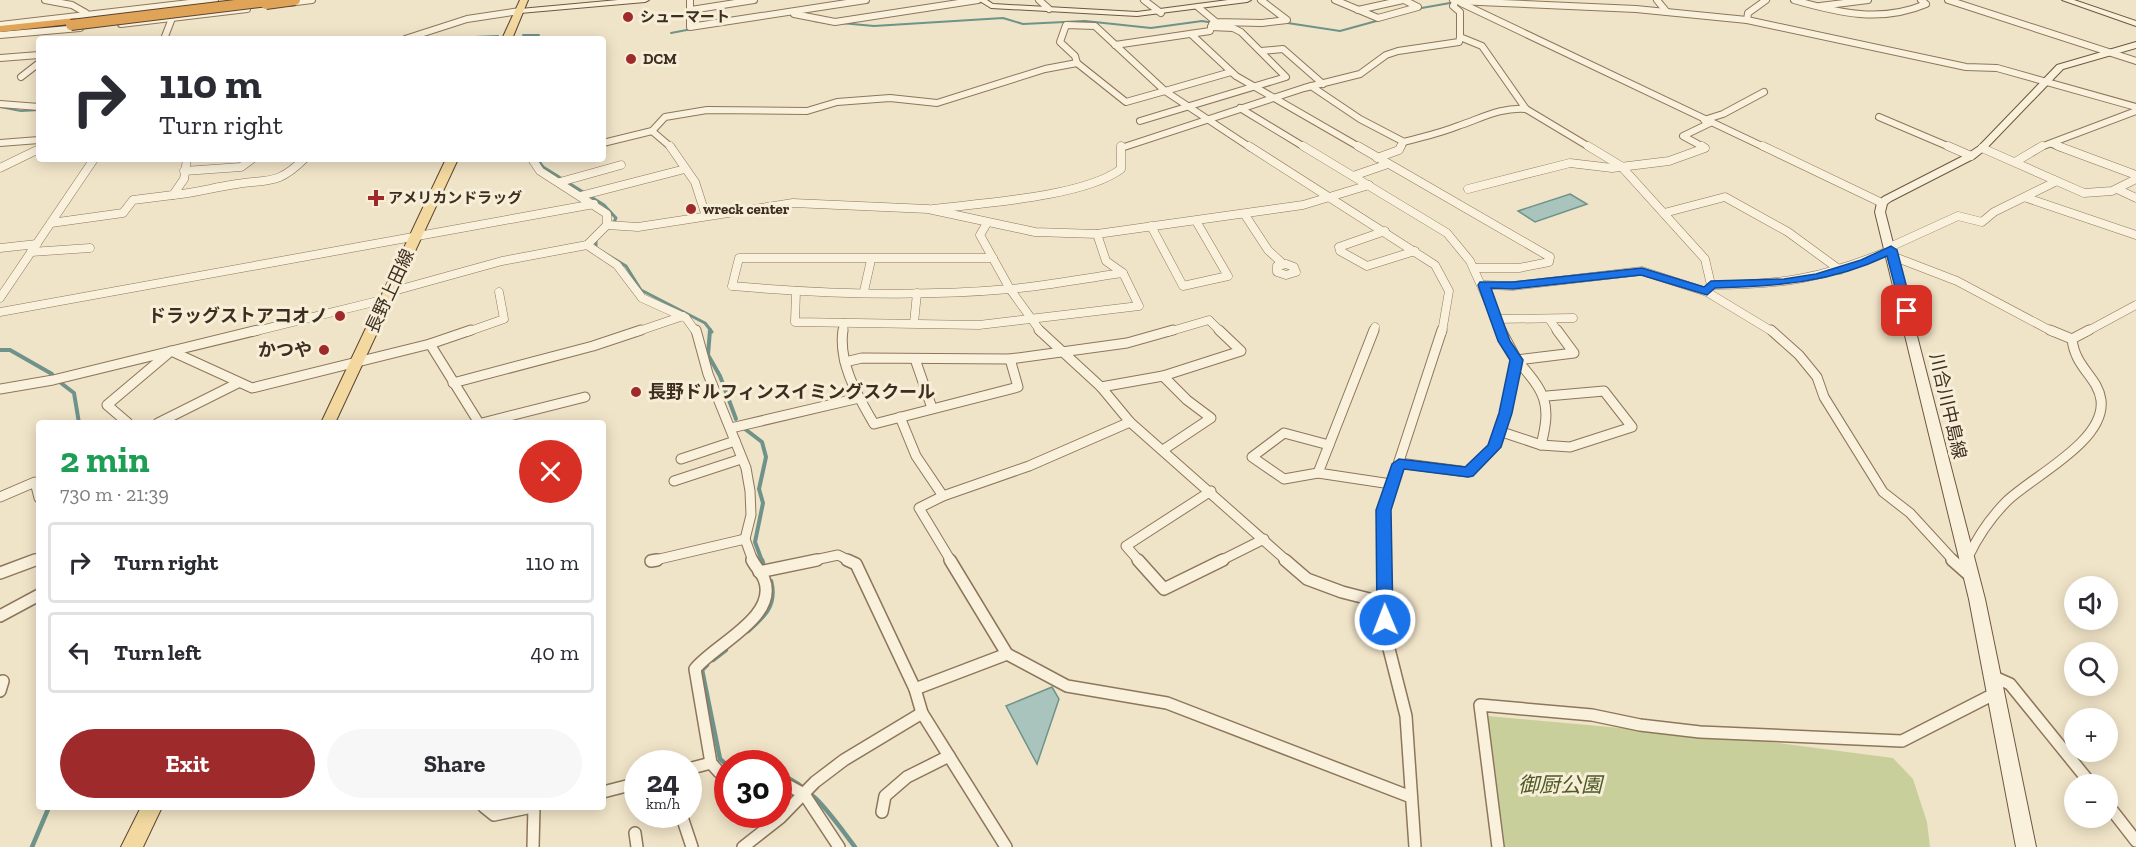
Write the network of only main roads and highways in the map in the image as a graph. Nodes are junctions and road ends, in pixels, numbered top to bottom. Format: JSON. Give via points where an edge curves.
{"nodes":[{"id":1,"x":229,"y":0,"type":"edge"},
{"id":2,"x":267,"y":0,"type":"edge"},
{"id":3,"x":276,"y":0,"type":"edge"},
{"id":4,"x":295,"y":0,"type":"edge"},
{"id":5,"x":524,"y":0,"type":"edge"},
{"id":6,"x":645,"y":0,"type":"edge"},
{"id":7,"x":980,"y":0,"type":"edge"},
{"id":8,"x":1247,"y":0,"type":"edge"},
{"id":9,"x":2066,"y":0,"type":"edge"},
{"id":10,"x":520,"y":11,"type":"junction"},
{"id":11,"x":118,"y":20,"type":"junction"},
{"id":12,"x":76,"y":22,"type":"junction"},
{"id":13,"x":2136,"y":24,"type":"edge"},
{"id":14,"x":0,"y":30,"type":"edge"},
{"id":15,"x":508,"y":36,"type":"edge"},
{"id":16,"x":2136,"y":45,"type":"edge"},
{"id":17,"x":451,"y":162,"type":"edge"},
{"id":18,"x":329,"y":420,"type":"edge"},
{"id":19,"x":150,"y":810,"type":"edge"},
{"id":20,"x":132,"y":847,"type":"edge"},
{"id":21,"x":2026,"y":847,"type":"edge"}],
"edges":[{"from":1,"to":12,"type":"highway","bridge":true},
{"from":2,"to":12,"type":"highway","bridge":true},
{"from":3,"to":11,"type":"highway","bridge":true},
{"from":4,"to":11,"type":"highway","bridge":true},
{"from":5,"to":10,"type":"main road"},
{"from":6,"to":10,"type":"main road"},
{"from":7,"to":8,"type":"main road","via":[[991,6],[1161,13]]},
{"from":9,"to":13,"type":"main road"},
{"from":10,"to":15,"type":"main road"},
{"from":11,"to":12,"type":"highway","bridge":true},
{"from":12,"to":14,"type":"highway"},
{"from":16,"to":21,"type":"main road","name":"川合川中島線","via":[[2060,67],[1977,152],[1882,203],[1880,212],[1972,577]]},
{"from":17,"to":18,"type":"main road","name":"長野上田線"},
{"from":19,"to":20,"type":"main road"}]}
